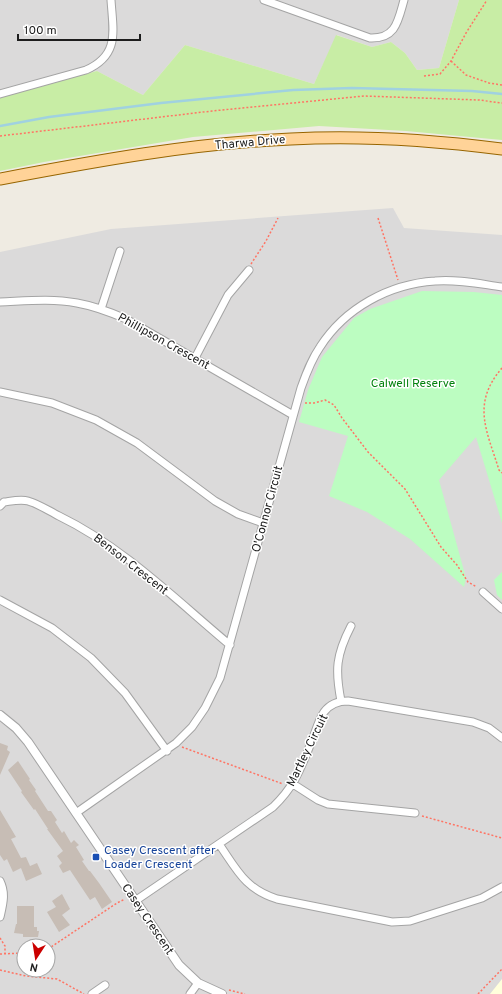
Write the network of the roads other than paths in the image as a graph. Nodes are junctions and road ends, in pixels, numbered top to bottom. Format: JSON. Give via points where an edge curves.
{"nodes":[{"id":1,"x":111,"y":0,"type":"edge"},
{"id":2,"x":264,"y":0,"type":"edge"},
{"id":3,"x":404,"y":0,"type":"edge"},
{"id":4,"x":0,"y":94,"type":"edge"},
{"id":5,"x":502,"y":149,"type":"edge"},
{"id":6,"x":0,"y":179,"type":"edge"},
{"id":7,"x":120,"y":251,"type":"dead end"},
{"id":8,"x":249,"y":270,"type":"road end"},
{"id":9,"x":502,"y":287,"type":"edge"},
{"id":10,"x":0,"y":302,"type":"edge"},
{"id":11,"x":101,"y":309,"type":"junction"},
{"id":12,"x":195,"y":358,"type":"junction"},
{"id":13,"x":0,"y":392,"type":"edge"},
{"id":14,"x":293,"y":415,"type":"junction"},
{"id":15,"x":1,"y":502,"type":"edge"},
{"id":16,"x":263,"y":523,"type":"junction"},
{"id":17,"x":483,"y":592,"type":"road end"},
{"id":18,"x":0,"y":600,"type":"edge"},
{"id":19,"x":502,"y":609,"type":"edge"},
{"id":20,"x":351,"y":626,"type":"dead end"},
{"id":21,"x":230,"y":645,"type":"junction"},
{"id":22,"x":341,"y":701,"type":"junction"},
{"id":23,"x":0,"y":715,"type":"edge"},
{"id":24,"x":502,"y":738,"type":"edge"},
{"id":25,"x":167,"y":751,"type":"junction"},
{"id":26,"x":291,"y":786,"type":"junction"},
{"id":27,"x":76,"y":813,"type":"junction"},
{"id":28,"x":414,"y":813,"type":"road end"},
{"id":29,"x":219,"y":844,"type":"junction"},
{"id":30,"x":0,"y":881,"type":"edge"},
{"id":31,"x":502,"y":887,"type":"edge"},
{"id":32,"x":131,"y":900,"type":"junction"},
{"id":33,"x":0,"y":917,"type":"edge"},
{"id":34,"x":198,"y":983,"type":"junction"},
{"id":35,"x":105,"y":985,"type":"dead end"},
{"id":36,"x":224,"y":991,"type":"edge"},
{"id":37,"x":92,"y":994,"type":"edge"},
{"id":38,"x":190,"y":994,"type":"edge"}],
"edges":[{"from":1,"to":4,"type":"street","via":[[112,44],[96,66]]},
{"from":2,"to":3,"type":"street","via":[[370,38],[378,38],[392,32]]},
{"from":5,"to":6,"type":"main road","name":"Tharwa Drive","via":[[387,139],[291,139],[196,147]]},
{"from":7,"to":11,"type":"street"},
{"from":8,"to":12,"type":"street","via":[[228,295]]},
{"from":9,"to":14,"type":"street","name":"O'Connor Circuit","via":[[435,281],[390,290],[369,300],[334,328],[320,347],[308,367]]},
{"from":10,"to":11,"type":"street","name":"Phillipson Crescent","via":[[51,300]]},
{"from":11,"to":12,"type":"street","name":"Phillipson Crescent","via":[[126,318]]},
{"from":12,"to":14,"type":"street","name":"Phillipson Crescent"},
{"from":13,"to":16,"type":"street","via":[[52,403],[96,420],[137,443],[215,501],[238,514]]},
{"from":14,"to":16,"type":"street","name":"O'Connor Circuit"},
{"from":15,"to":21,"type":"street","name":"Benson Crescent","via":[[29,502],[97,536],[132,562]]},
{"from":16,"to":21,"type":"street","name":"O'Connor Circuit"},
{"from":17,"to":19,"type":"street"},
{"from":18,"to":25,"type":"street","via":[[52,628],[91,658],[125,693]]},
{"from":20,"to":22,"type":"street","via":[[342,644],[337,663]]},
{"from":21,"to":25,"type":"street","name":"O'Connor Circuit","via":[[220,678],[205,708],[192,727]]},
{"from":22,"to":24,"type":"street","via":[[474,722],[489,728]]},
{"from":22,"to":26,"type":"street","name":"Martley Circuit","via":[[331,705],[323,713]]},
{"from":23,"to":27,"type":"street","name":"Casey Crescent","via":[[28,742]]},
{"from":25,"to":27,"type":"street","name":"O'Connor Circuit"},
{"from":26,"to":28,"type":"street","via":[[328,804]]},
{"from":26,"to":29,"type":"street","name":"Martley Circuit","via":[[284,797],[272,807]]},
{"from":27,"to":32,"type":"street","name":"Casey Crescent"},
{"from":29,"to":31,"type":"street","via":[[243,879],[264,895],[392,922],[410,921],[482,898]]},
{"from":29,"to":32,"type":"street","name":"Martley Circuit"},
{"from":30,"to":33,"type":"street","via":[[4,894]]},
{"from":32,"to":34,"type":"street","name":"Casey Crescent","via":[[179,965]]},
{"from":34,"to":36,"type":"street","name":"Casey Crescent"},
{"from":34,"to":38,"type":"street"},
{"from":35,"to":37,"type":"street"}]}
